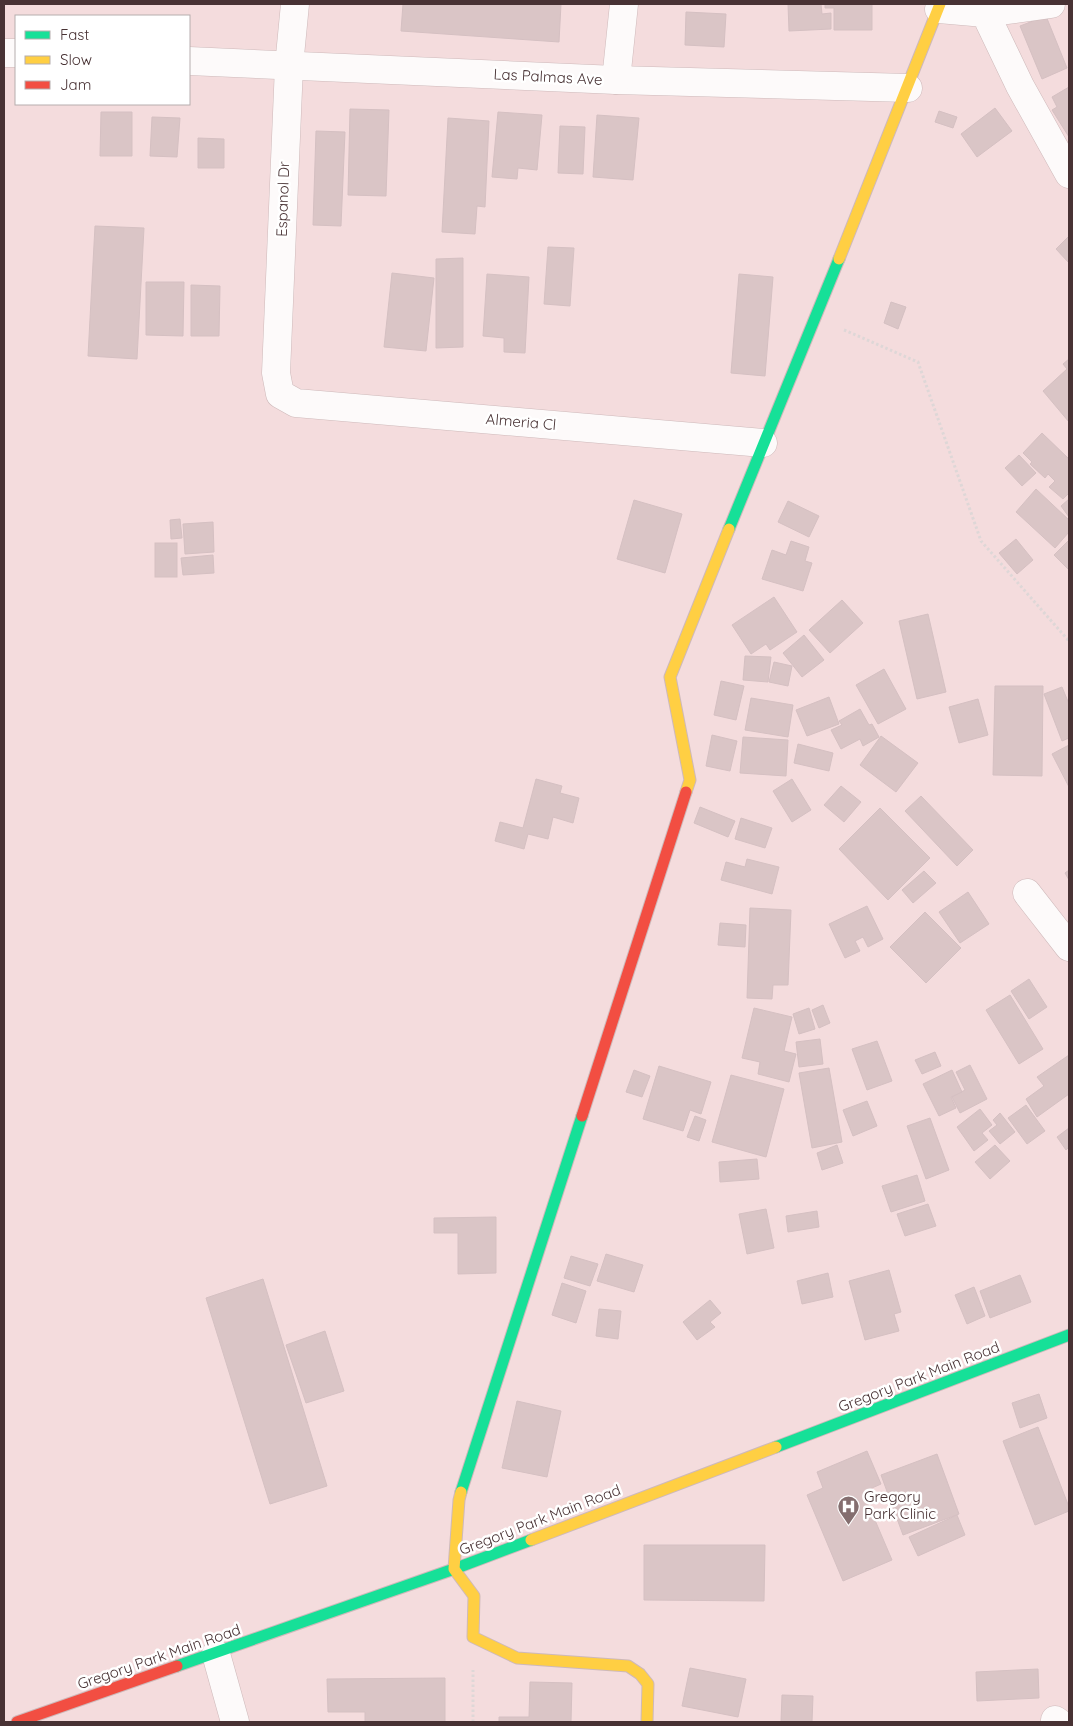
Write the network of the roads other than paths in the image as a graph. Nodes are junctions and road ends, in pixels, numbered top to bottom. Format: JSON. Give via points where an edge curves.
{"nodes":[{"id":1,"x":295,"y":4,"type":"edge"},
{"id":2,"x":624,"y":4,"type":"edge"},
{"id":3,"x":1052,"y":4,"type":"edge"},
{"id":4,"x":939,"y":6,"type":"edge"},
{"id":5,"x":985,"y":12,"type":"junction"},
{"id":6,"x":190,"y":61,"type":"edge"},
{"id":7,"x":289,"y":66,"type":"junction"},
{"id":8,"x":616,"y":80,"type":"junction"},
{"id":9,"x":908,"y":88,"type":"junction"},
{"id":10,"x":1069,"y":174,"type":"edge"},
{"id":11,"x":280,"y":394,"type":"joint"},
{"id":12,"x":764,"y":443,"type":"junction"},
{"id":13,"x":1027,"y":893,"type":"dead end"},
{"id":14,"x":1069,"y":947,"type":"edge"},
{"id":15,"x":1069,"y":1335,"type":"edge"},
{"id":16,"x":454,"y":1569,"type":"junction"},
{"id":17,"x":216,"y":1654,"type":"junction"},
{"id":18,"x":17,"y":1722,"type":"edge"},
{"id":19,"x":235,"y":1722,"type":"edge"},
{"id":20,"x":646,"y":1722,"type":"edge"}],
"edges":[{"from":1,"to":7,"type":"street","name":"Espanol Dr"},
{"from":2,"to":8,"type":"street"},
{"from":3,"to":5,"type":"street"},
{"from":4,"to":5,"type":"street"},
{"from":4,"to":9,"type":"street"},
{"from":5,"to":10,"type":"street","via":[[1020,86]]},
{"from":6,"to":7,"type":"street","name":"Las Palmas Ave"},
{"from":7,"to":8,"type":"street","name":"Las Palmas Ave"},
{"from":7,"to":11,"type":"street","name":"Espanol Dr","via":[[276,373]]},
{"from":8,"to":9,"type":"street","name":"Las Palmas Ave"},
{"from":9,"to":12,"type":"street"},
{"from":11,"to":12,"type":"street","name":"Almeria Cl","via":[[296,402]]},
{"from":12,"to":16,"type":"street","via":[[670,677],[690,780],[459,1500]]},
{"from":13,"to":14,"type":"street"},
{"from":15,"to":16,"type":"street","name":"Gregory Park Main Road"},
{"from":16,"to":17,"type":"street","name":"Gregory Park Main Road"},
{"from":16,"to":20,"type":"street","via":[[474,1596],[473,1637],[517,1658],[628,1666],[648,1684]]},
{"from":17,"to":18,"type":"street","name":"Gregory Park Main Road"},
{"from":17,"to":19,"type":"street"}]}
